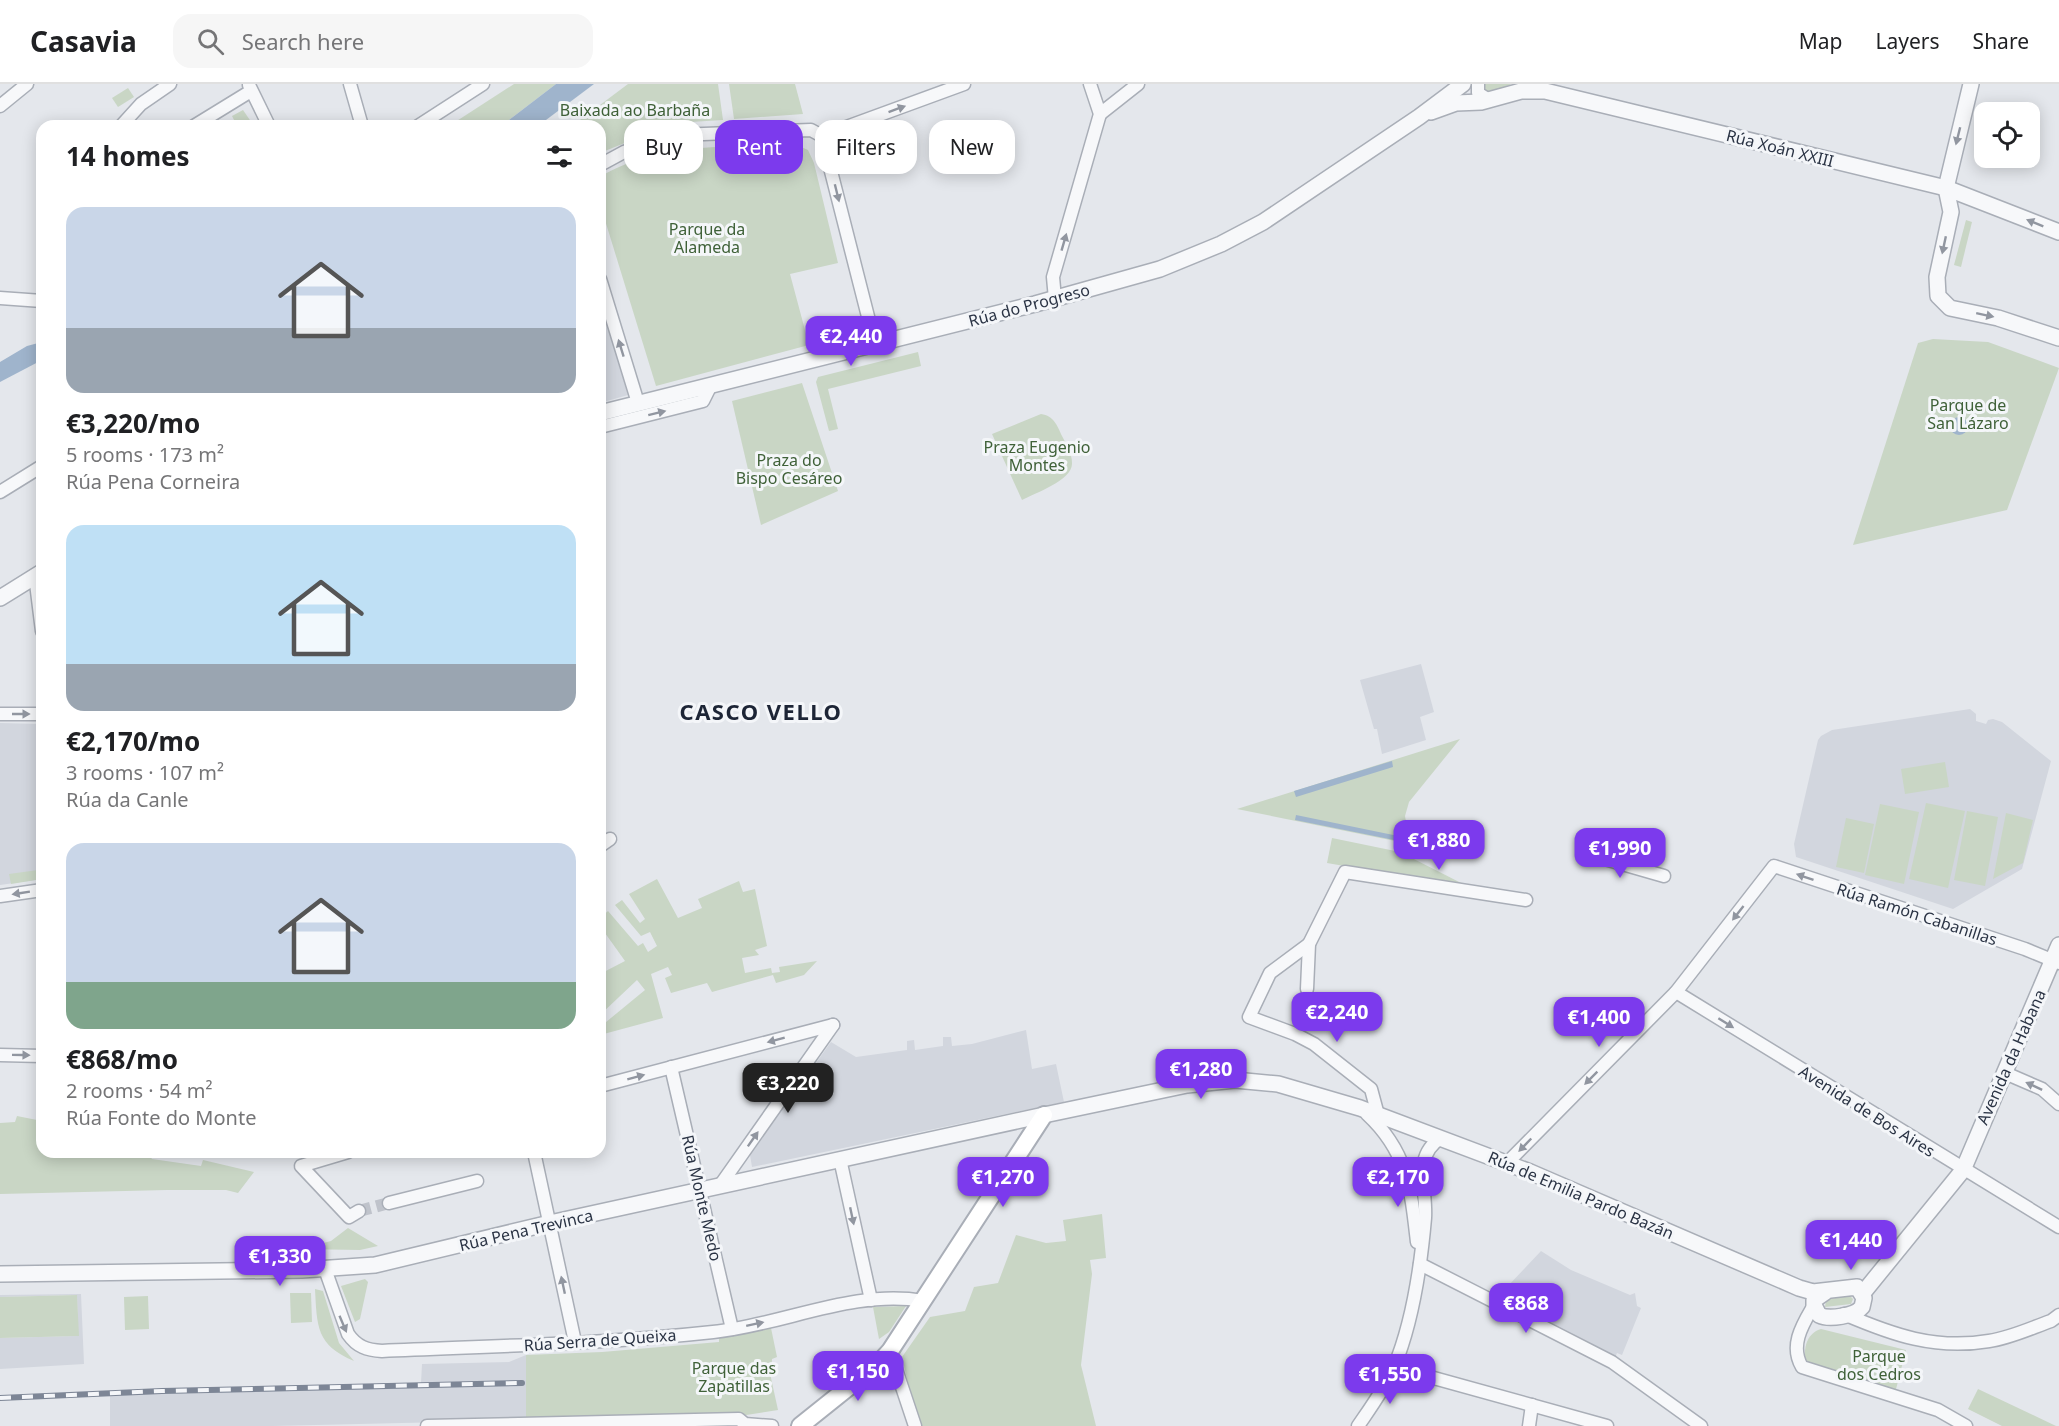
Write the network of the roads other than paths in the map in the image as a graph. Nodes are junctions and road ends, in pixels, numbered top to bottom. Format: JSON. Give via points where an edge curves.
{"nodes":[{"id":1,"x":27,"y":84,"type":"edge"},
{"id":2,"x":170,"y":84,"type":"edge"},
{"id":3,"x":350,"y":84,"type":"edge"},
{"id":4,"x":483,"y":84,"type":"edge"},
{"id":5,"x":964,"y":84,"type":"edge"},
{"id":6,"x":1090,"y":84,"type":"edge"},
{"id":7,"x":1138,"y":84,"type":"edge"},
{"id":8,"x":1463,"y":84,"type":"edge"},
{"id":9,"x":1478,"y":84,"type":"edge"},
{"id":10,"x":1516,"y":84,"type":"edge"},
{"id":11,"x":1971,"y":84,"type":"edge"},
{"id":12,"x":1543,"y":86,"type":"edge"},
{"id":13,"x":250,"y":87,"type":"edge"},
{"id":14,"x":1495,"y":98,"type":"junction"},
{"id":15,"x":0,"y":106,"type":"edge"},
{"id":16,"x":1100,"y":114,"type":"junction"},
{"id":17,"x":1424,"y":114,"type":"junction"},
{"id":18,"x":126,"y":120,"type":"edge"},
{"id":19,"x":203,"y":120,"type":"edge"},
{"id":20,"x":266,"y":120,"type":"edge"},
{"id":21,"x":360,"y":120,"type":"edge"},
{"id":22,"x":427,"y":120,"type":"edge"},
{"id":23,"x":866,"y":120,"type":"edge"},
{"id":24,"x":815,"y":132,"type":"edge"},
{"id":25,"x":606,"y":162,"type":"edge"},
{"id":26,"x":832,"y":174,"type":"edge"},
{"id":27,"x":1946,"y":188,"type":"junction"},
{"id":28,"x":1951,"y":212,"type":"junction"},
{"id":29,"x":2012,"y":213,"type":"junction"},
{"id":30,"x":2059,"y":232,"type":"edge"},
{"id":31,"x":0,"y":298,"type":"edge"},
{"id":32,"x":1055,"y":299,"type":"junction"},
{"id":33,"x":36,"y":301,"type":"edge"},
{"id":34,"x":606,"y":310,"type":"edge"},
{"id":35,"x":2059,"y":338,"type":"edge"},
{"id":36,"x":875,"y":344,"type":"junction"},
{"id":37,"x":711,"y":385,"type":"junction"},
{"id":38,"x":638,"y":403,"type":"junction"},
{"id":39,"x":606,"y":411,"type":"edge"},
{"id":40,"x":606,"y":425,"type":"edge"},
{"id":41,"x":36,"y":470,"type":"edge"},
{"id":42,"x":0,"y":492,"type":"edge"},
{"id":43,"x":36,"y":576,"type":"edge"},
{"id":44,"x":0,"y":598,"type":"edge"},
{"id":45,"x":0,"y":714,"type":"edge"},
{"id":46,"x":36,"y":714,"type":"edge"},
{"id":47,"x":1584,"y":853,"type":"dead end"},
{"id":48,"x":1664,"y":876,"type":"dead end"},
{"id":49,"x":36,"y":891,"type":"edge"},
{"id":50,"x":0,"y":896,"type":"edge"},
{"id":51,"x":1526,"y":900,"type":"dead end"},
{"id":52,"x":1309,"y":944,"type":"junction"},
{"id":53,"x":2059,"y":945,"type":"edge"},
{"id":54,"x":2056,"y":962,"type":"edge"},
{"id":55,"x":1307,"y":990,"type":"dead end"},
{"id":56,"x":1676,"y":992,"type":"junction"},
{"id":57,"x":0,"y":1055,"type":"edge"},
{"id":58,"x":36,"y":1056,"type":"edge"},
{"id":59,"x":671,"y":1067,"type":"junction"},
{"id":60,"x":2005,"y":1073,"type":"junction"},
{"id":61,"x":606,"y":1084,"type":"edge"},
{"id":62,"x":2059,"y":1104,"type":"edge"},
{"id":63,"x":1360,"y":1108,"type":"junction"},
{"id":64,"x":1044,"y":1115,"type":"junction"},
{"id":65,"x":1378,"y":1115,"type":"junction"},
{"id":66,"x":1406,"y":1125,"type":"junction"},
{"id":67,"x":1441,"y":1138,"type":"junction"},
{"id":68,"x":1394,"y":1146,"type":"junction"},
{"id":69,"x":328,"y":1158,"type":"edge"},
{"id":70,"x":535,"y":1158,"type":"edge"},
{"id":71,"x":840,"y":1159,"type":"junction"},
{"id":72,"x":1507,"y":1163,"type":"junction"},
{"id":73,"x":1963,"y":1170,"type":"junction"},
{"id":74,"x":477,"y":1181,"type":"dead end"},
{"id":75,"x":719,"y":1186,"type":"junction"},
{"id":76,"x":700,"y":1191,"type":"junction"},
{"id":77,"x":389,"y":1203,"type":"tunnel mouth"},
{"id":78,"x":354,"y":1214,"type":"dead end"},
{"id":79,"x":550,"y":1223,"type":"junction"},
{"id":80,"x":2059,"y":1227,"type":"edge"},
{"id":81,"x":1420,"y":1264,"type":"junction"},
{"id":82,"x":325,"y":1269,"type":"junction"},
{"id":83,"x":0,"y":1274,"type":"edge"},
{"id":84,"x":1799,"y":1288,"type":"junction"},
{"id":85,"x":1827,"y":1291,"type":"junction"},
{"id":86,"x":1863,"y":1291,"type":"junction"},
{"id":87,"x":871,"y":1300,"type":"junction"},
{"id":88,"x":923,"y":1301,"type":"junction"},
{"id":89,"x":1814,"y":1303,"type":"junction"},
{"id":90,"x":1844,"y":1314,"type":"junction"},
{"id":91,"x":2059,"y":1315,"type":"edge"},
{"id":92,"x":1825,"y":1318,"type":"junction"},
{"id":93,"x":732,"y":1329,"type":"junction"},
{"id":94,"x":1877,"y":1329,"type":"junction"},
{"id":95,"x":1799,"y":1330,"type":"junction"},
{"id":96,"x":575,"y":1342,"type":"junction"},
{"id":97,"x":890,"y":1351,"type":"junction"},
{"id":98,"x":1394,"y":1367,"type":"junction"},
{"id":99,"x":1532,"y":1405,"type":"junction"},
{"id":100,"x":744,"y":1423,"type":"edge"},
{"id":101,"x":543,"y":1425,"type":"edge"},
{"id":102,"x":427,"y":1426,"type":"edge"},
{"id":103,"x":772,"y":1426,"type":"edge"},
{"id":104,"x":800,"y":1426,"type":"edge"},
{"id":105,"x":915,"y":1426,"type":"edge"},
{"id":106,"x":1358,"y":1426,"type":"edge"},
{"id":107,"x":1529,"y":1426,"type":"edge"},
{"id":108,"x":1607,"y":1426,"type":"edge"},
{"id":109,"x":1701,"y":1426,"type":"edge"},
{"id":110,"x":1966,"y":1426,"type":"edge"}],
"edges":[{"from":1,"to":15,"type":"street"},
{"from":2,"to":18,"type":"street","via":[[141,104]]},
{"from":3,"to":21,"type":"street"},
{"from":4,"to":22,"type":"street"},
{"from":23,"to":5,"type":"street","one_way":true},
{"from":6,"to":16,"type":"street"},
{"from":7,"to":16,"type":"street"},
{"from":8,"to":17,"type":"street","name":"Rúa do Progreso"},
{"from":9,"to":14,"type":"street","via":[[1478,93]]},
{"from":10,"to":14,"type":"street"},
{"from":11,"to":27,"type":"street","one_way":true},
{"from":12,"to":14,"type":"street","name":"Rúa Xoán XXIII"},
{"from":12,"to":27,"type":"street","name":"Rúa Xoán XXIII"},
{"from":13,"to":19,"type":"street"},
{"from":13,"to":20,"type":"street"},
{"from":14,"to":17,"type":"street","name":"Rúa do Progreso","via":[[1456,103]]},
{"from":32,"to":16,"type":"street","one_way":true,"via":[[1053,277]]},
{"from":17,"to":32,"type":"street","name":"Rúa do Progreso","via":[[1263,222],[1234,237],[1160,269]]},
{"from":24,"to":25,"type":"street","via":[[677,135]]},
{"from":26,"to":36,"type":"street","one_way":true},
{"from":27,"to":28,"type":"street"},
{"from":27,"to":29,"type":"street","name":"Rúa Xoán XXIII"},
{"from":28,"to":29,"type":"street","name":"Rúa Xoán XXIII","via":[[1962,205],[1995,214]]},
{"from":28,"to":35,"type":"street","one_way":true,"via":[[1937,277],[1937,291],[1943,304]]},
{"from":30,"to":29,"type":"street","name":"Rúa Xoán XXIII","one_way":true},
{"from":31,"to":33,"type":"street"},
{"from":32,"to":36,"type":"street","name":"Rúa do Progreso"},
{"from":38,"to":34,"type":"street","one_way":true},
{"from":36,"to":37,"type":"street","name":"Rúa do Progreso"},
{"from":37,"to":38,"type":"street","name":"Rúa do Progreso"},
{"from":40,"to":37,"type":"street","one_way":true,"via":[[703,401]]},
{"from":38,"to":39,"type":"street","name":"Rúa do Progreso"},
{"from":41,"to":42,"type":"street"},
{"from":43,"to":44,"type":"street"},
{"from":45,"to":46,"type":"street","one_way":true},
{"from":47,"to":48,"type":"street"},
{"from":49,"to":50,"type":"street","one_way":true},
{"from":51,"to":52,"type":"street","via":[[1345,872]]},
{"from":52,"to":55,"type":"street"},
{"from":52,"to":65,"type":"street","via":[[1270,973],[1249,1017],[1295,1034],[1323,1050],[1371,1089]]},
{"from":53,"to":54,"type":"street","name":"Avenida da Habana"},
{"from":54,"to":56,"type":"street","name":"Rúa Ramón Cabanillas","one_way":true,"via":[[1774,866]]},
{"from":54,"to":60,"type":"street","name":"Avenida da Habana"},
{"from":56,"to":72,"type":"street","one_way":true},
{"from":56,"to":73,"type":"street","name":"Avenida de Bos Aires","one_way":true},
{"from":57,"to":58,"type":"street","one_way":true},
{"from":61,"to":59,"type":"street","one_way":true},
{"from":75,"to":59,"type":"street","one_way":true,"via":[[833,1024]]},
{"from":59,"to":76,"type":"street","name":"Rúa Monte Medo"},
{"from":62,"to":60,"type":"street","one_way":true,"via":[[2042,1089]]},
{"from":60,"to":73,"type":"street","name":"Avenida da Habana"},
{"from":63,"to":64,"type":"street","name":"Rúa de Emilia Pardo Bazán","via":[[1278,1084],[1235,1080],[1187,1085]]},
{"from":63,"to":65,"type":"street","name":"Rúa de Emilia Pardo Bazán"},
{"from":63,"to":68,"type":"street","via":[[1386,1132]]},
{"from":64,"to":71,"type":"street","name":"Rúa Pena Trevinca"},
{"from":64,"to":88,"type":"main road"},
{"from":65,"to":66,"type":"street","name":"Rúa de Emilia Pardo Bazán"},
{"from":66,"to":67,"type":"street","name":"Rúa de Emilia Pardo Bazán"},
{"from":66,"to":68,"type":"street","via":[[1401,1127]]},
{"from":67,"to":72,"type":"street","name":"Rúa de Emilia Pardo Bazán"},
{"from":67,"to":81,"type":"street","via":[[1432,1143],[1423,1158],[1425,1216]]},
{"from":68,"to":81,"type":"street","via":[[1412,1198]]},
{"from":69,"to":78,"type":"street","via":[[301,1166]]},
{"from":70,"to":79,"type":"street"},
{"from":71,"to":75,"type":"street","name":"Rúa Pena Trevinca"},
{"from":71,"to":87,"type":"street","one_way":true},
{"from":72,"to":84,"type":"street","name":"Rúa de Emilia Pardo Bazán"},
{"from":73,"to":80,"type":"street","name":"Avenida de Bos Aires"},
{"from":73,"to":86,"type":"street","name":"Avenida da Habana"},
{"from":74,"to":77,"type":"street"},
{"from":75,"to":76,"type":"street","name":"Rúa Pena Trevinca"},
{"from":76,"to":79,"type":"street","name":"Rúa Pena Trevinca"},
{"from":76,"to":93,"type":"street","name":"Rúa Monte Medo"},
{"from":79,"to":82,"type":"street","name":"Rúa Pena Trevinca","via":[[393,1262]]},
{"from":96,"to":79,"type":"street","one_way":true},
{"from":81,"to":98,"type":"street"},
{"from":81,"to":109,"type":"street","via":[[1612,1362]]},
{"from":82,"to":83,"type":"street","name":"Rúa Pena Trevinca"},
{"from":82,"to":96,"type":"street","name":"Rúa Serra de Queixa","one_way":true,"via":[[348,1334],[366,1349]]},
{"from":84,"to":85,"type":"street","name":"Rúa de Emilia Pardo Bazán"},
{"from":84,"to":89,"type":"street","name":"Rúa de Emilia Pardo Bazán"},
{"from":85,"to":86,"type":"street","name":"Rúa de Emilia Pardo Bazán"},
{"from":85,"to":89,"type":"street","name":"Rúa de Emilia Pardo Bazán"},
{"from":86,"to":90,"type":"street","via":[[1859,1311]]},
{"from":86,"to":94,"type":"street"},
{"from":87,"to":88,"type":"street","name":"Rúa Serra de Queixa"},
{"from":93,"to":87,"type":"street","name":"Rúa Serra de Queixa","one_way":true},
{"from":88,"to":97,"type":"main road"},
{"from":89,"to":92,"type":"street","name":"Rúa de Emilia Pardo Bazán","via":[[1816,1312]]},
{"from":89,"to":95,"type":"street"},
{"from":90,"to":92,"type":"street"},
{"from":90,"to":94,"type":"street"},
{"from":91,"to":94,"type":"street","via":[[1990,1341],[1938,1345]]},
{"from":92,"to":95,"type":"street"},
{"from":93,"to":96,"type":"street","name":"Rúa Serra de Queixa"},
{"from":95,"to":110,"type":"street","via":[[1798,1360],[1809,1371],[1938,1410]]},
{"from":97,"to":104,"type":"main road"},
{"from":97,"to":105,"type":"street"},
{"from":98,"to":99,"type":"street"},
{"from":98,"to":106,"type":"street"},
{"from":99,"to":107,"type":"street"},
{"from":99,"to":108,"type":"street"},
{"from":100,"to":101,"type":"street"},
{"from":100,"to":103,"type":"street"},
{"from":101,"to":102,"type":"street"}]}
